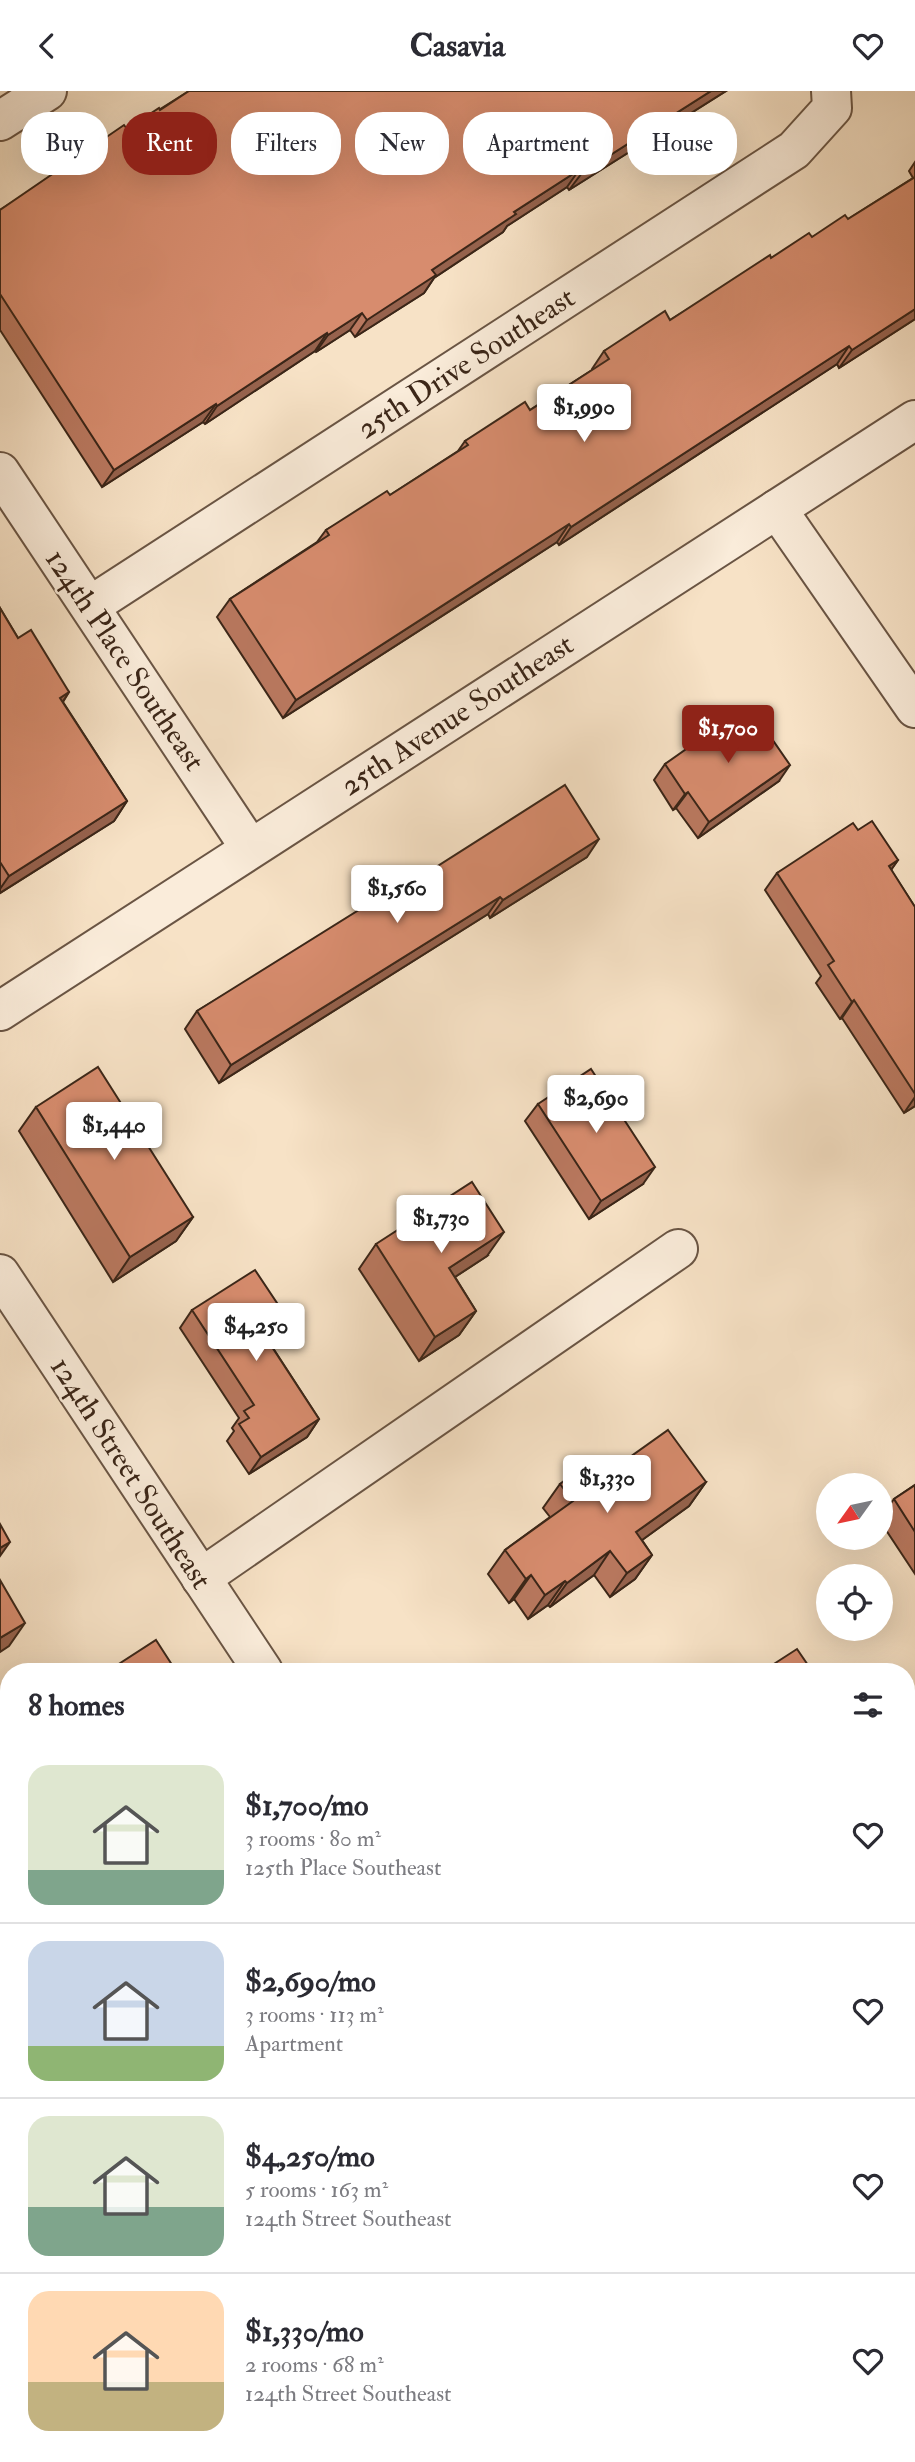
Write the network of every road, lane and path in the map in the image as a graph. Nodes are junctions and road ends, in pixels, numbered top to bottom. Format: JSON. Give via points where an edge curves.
{"nodes":[{"id":1,"x":47,"y":91,"type":"edge"},
{"id":2,"x":832,"y":99,"type":"edge"},
{"id":3,"x":0,"y":121,"type":"edge"},
{"id":4,"x":915,"y":420,"type":"edge"},
{"id":5,"x":0,"y":472,"type":"edge"},
{"id":6,"x":777,"y":509,"type":"junction"},
{"id":7,"x":90,"y":606,"type":"junction"},
{"id":8,"x":915,"y":708,"type":"edge"},
{"id":9,"x":250,"y":848,"type":"junction"},
{"id":10,"x":0,"y":1011,"type":"edge"},
{"id":11,"x":678,"y":1249,"type":"dead end"},
{"id":12,"x":0,"y":1274,"type":"edge"},
{"id":13,"x":201,"y":1579,"type":"junction"},
{"id":14,"x":258,"y":1663,"type":"edge"}],
"edges":[{"from":1,"to":3,"type":"street"},
{"from":2,"to":7,"type":"street","name":"25th Drive Southeast","via":[[794,151]]},
{"from":4,"to":6,"type":"street","name":"25th Avenue Southeast"},
{"from":5,"to":7,"type":"street","name":"124th Place Southeast"},
{"from":6,"to":8,"type":"street"},
{"from":6,"to":9,"type":"street","name":"25th Avenue Southeast"},
{"from":7,"to":9,"type":"street","name":"124th Place Southeast"},
{"from":9,"to":10,"type":"street","name":"25th Avenue Southeast"},
{"from":11,"to":13,"type":"street"},
{"from":12,"to":13,"type":"street","name":"124th Street Southeast"},
{"from":13,"to":14,"type":"street","name":"124th Street Southeast"}]}
